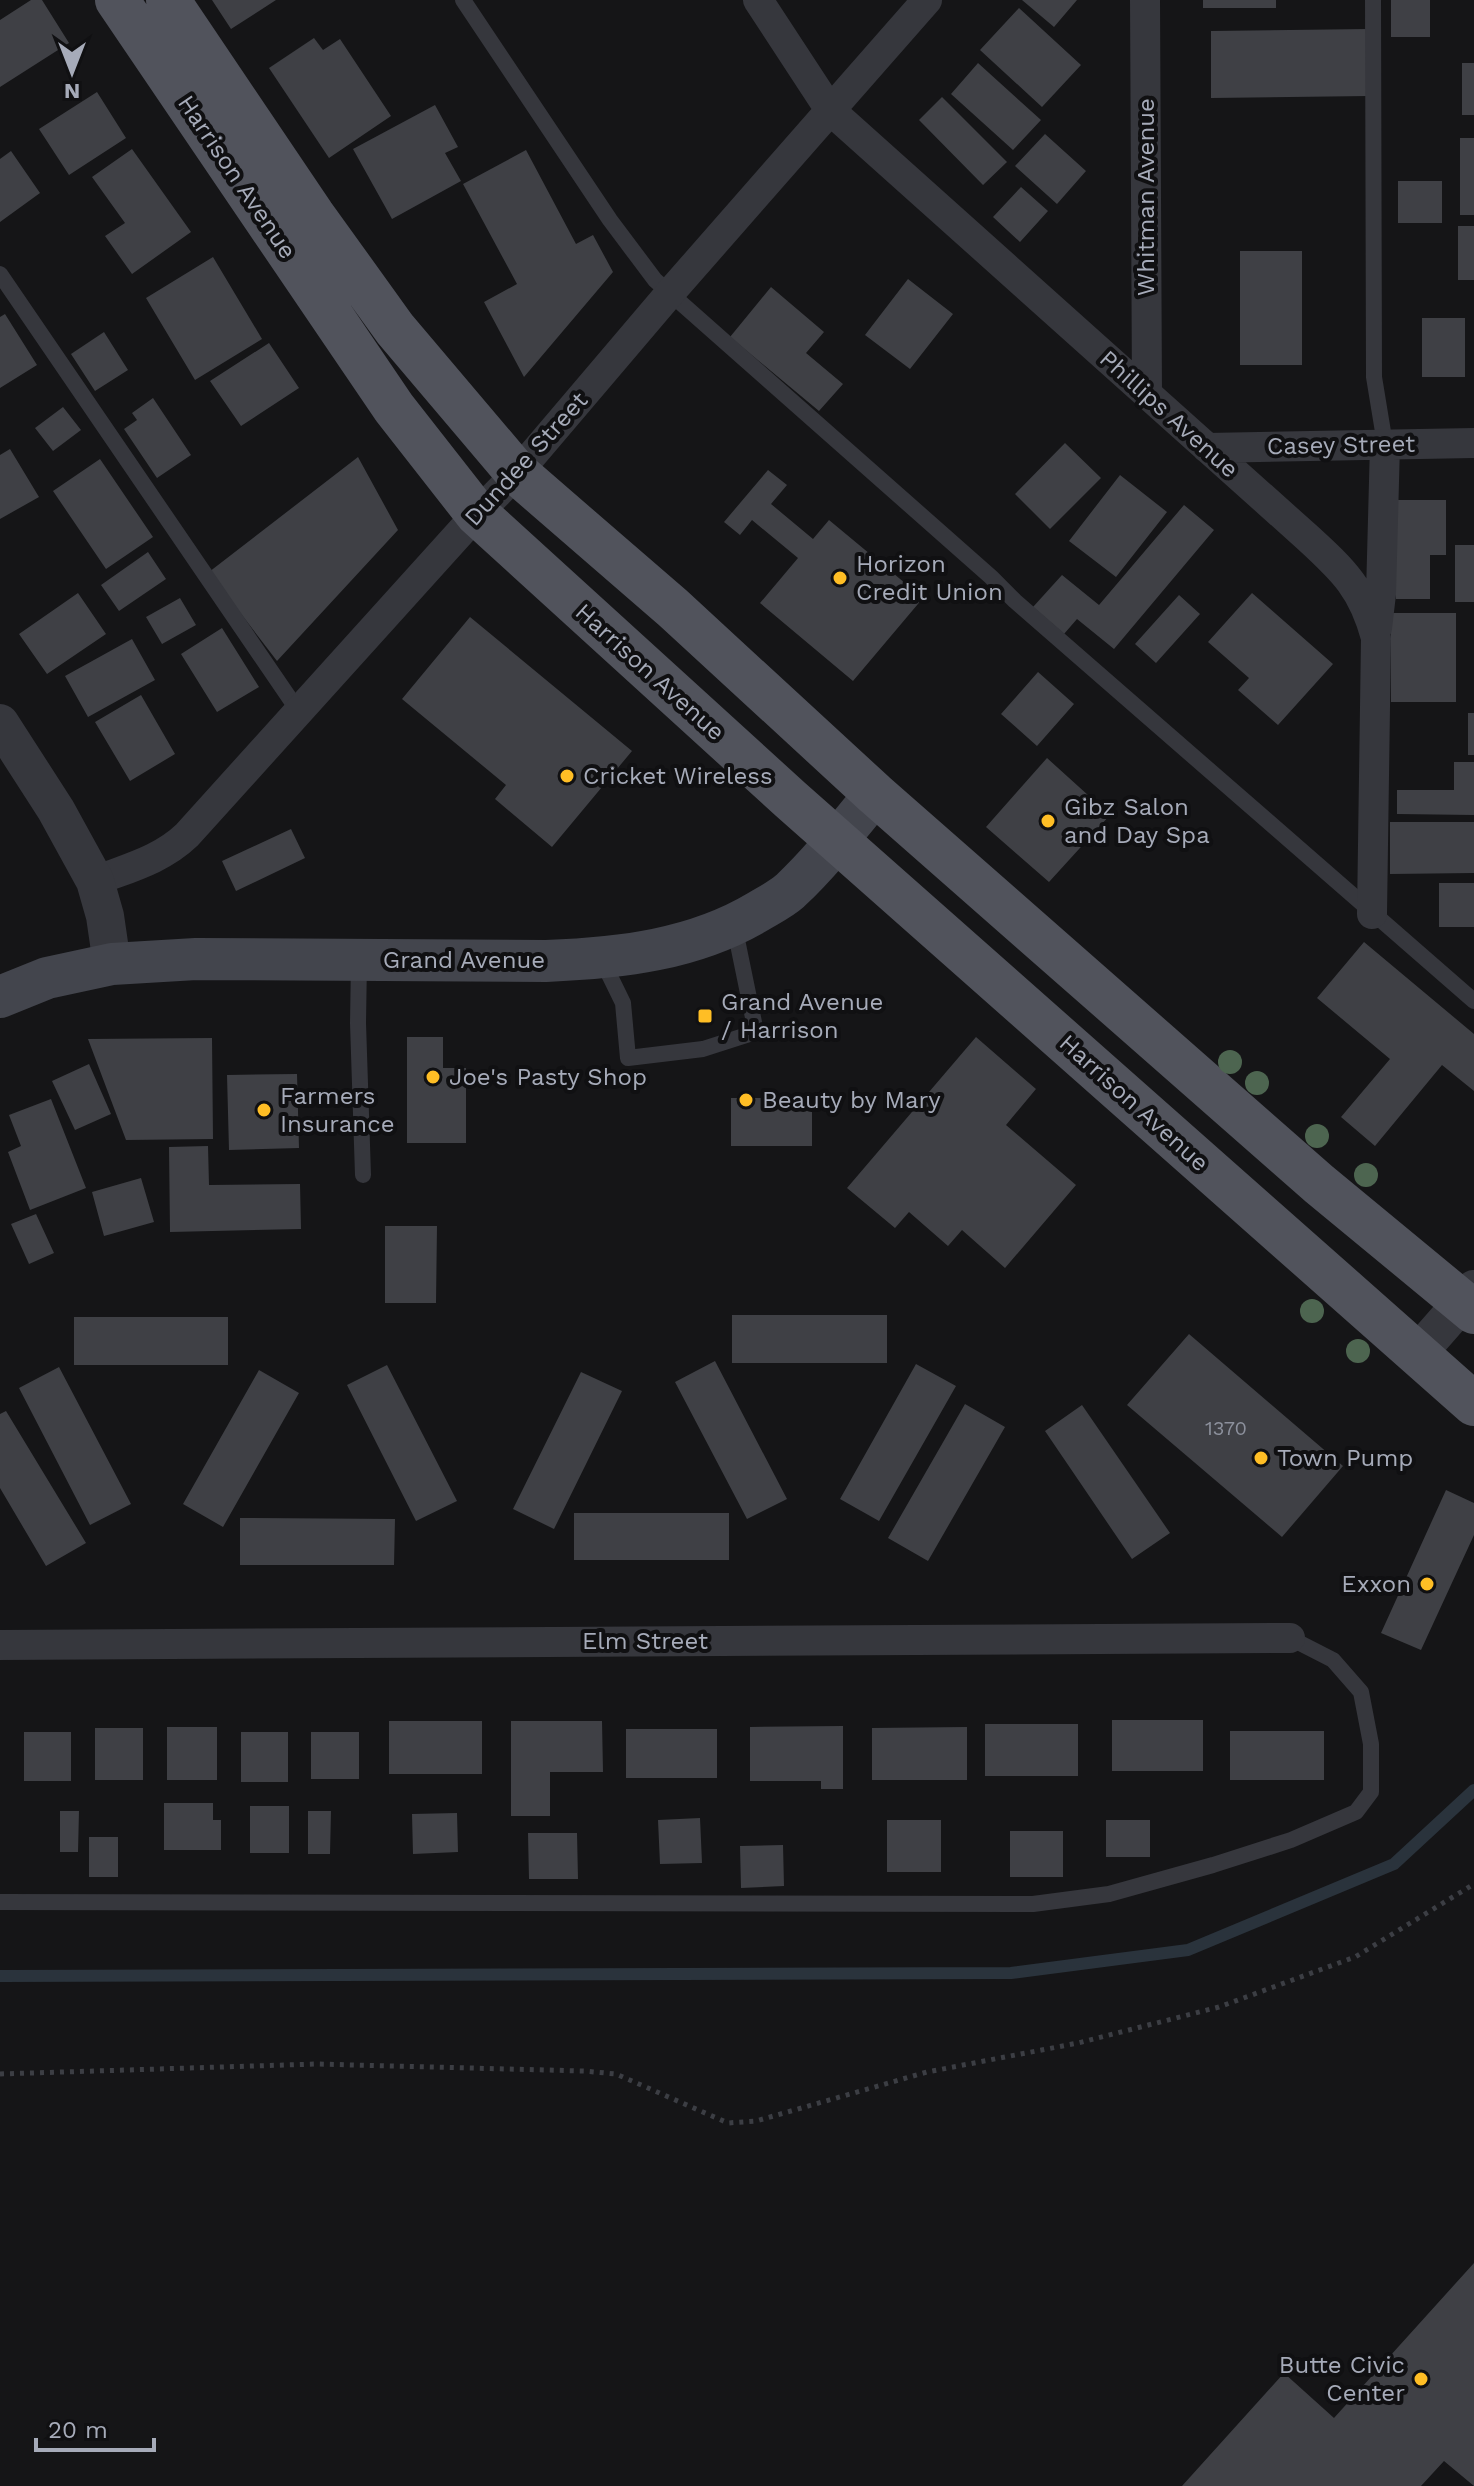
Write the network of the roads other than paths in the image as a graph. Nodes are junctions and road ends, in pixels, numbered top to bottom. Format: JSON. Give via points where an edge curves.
{"nodes":[{"id":1,"x":117,"y":0,"type":"edge"},
{"id":2,"x":168,"y":0,"type":"edge"},
{"id":3,"x":463,"y":0,"type":"edge"},
{"id":4,"x":758,"y":0,"type":"edge"},
{"id":5,"x":927,"y":0,"type":"edge"},
{"id":6,"x":1145,"y":0,"type":"edge"},
{"id":7,"x":1373,"y":0,"type":"edge"},
{"id":8,"x":902,"y":14,"type":"edge"},
{"id":9,"x":830,"y":110,"type":"junction"},
{"id":10,"x":0,"y":274,"type":"edge"},
{"id":11,"x":670,"y":293,"type":"junction"},
{"id":12,"x":1147,"y":394,"type":"junction"},
{"id":13,"x":1474,"y":443,"type":"edge"},
{"id":14,"x":1385,"y":444,"type":"junction"},
{"id":15,"x":1207,"y":448,"type":"junction"},
{"id":16,"x":517,"y":473,"type":"junction"},
{"id":17,"x":477,"y":514,"type":"junction"},
{"id":18,"x":1376,"y":638,"type":"junction"},
{"id":19,"x":299,"y":712,"type":"junction"},
{"id":20,"x":0,"y":723,"type":"edge"},
{"id":21,"x":875,"y":794,"type":"junction"},
{"id":22,"x":837,"y":840,"type":"junction"},
{"id":23,"x":95,"y":881,"type":"junction"},
{"id":24,"x":1372,"y":914,"type":"junction"},
{"id":25,"x":734,"y":925,"type":"junction"},
{"id":26,"x":359,"y":959,"type":"junction"},
{"id":27,"x":602,"y":959,"type":"junction"},
{"id":28,"x":112,"y":964,"type":"junction"},
{"id":29,"x":0,"y":997,"type":"edge"},
{"id":30,"x":1474,"y":1001,"type":"edge"},
{"id":31,"x":363,"y":1175,"type":"dead end"},
{"id":32,"x":1470,"y":1301,"type":"edge"},
{"id":33,"x":1418,"y":1353,"type":"junction"},
{"id":34,"x":1474,"y":1404,"type":"edge"},
{"id":35,"x":1290,"y":1638,"type":"joint"},
{"id":36,"x":0,"y":1645,"type":"edge"},
{"id":37,"x":0,"y":1902,"type":"edge"}],
"edges":[{"from":1,"to":17,"type":"main road","name":"Harrison Avenue","via":[[394,408]]},
{"from":2,"to":16,"type":"main road","name":"Harrison Avenue","via":[[395,329]]},
{"from":3,"to":11,"type":"lane","via":[[615,228]]},
{"from":4,"to":9,"type":"street","name":"Phillips Avenue"},
{"from":5,"to":8,"type":"street","name":"Dundee Street"},
{"from":6,"to":12,"type":"street","name":"Whitman Avenue"},
{"from":7,"to":14,"type":"lane","via":[[1374,377]]},
{"from":8,"to":9,"type":"street","name":"Dundee Street"},
{"from":9,"to":11,"type":"street","name":"Dundee Street"},
{"from":9,"to":12,"type":"street","name":"Phillips Avenue"},
{"from":10,"to":19,"type":"lane"},
{"from":11,"to":16,"type":"street","name":"Dundee Street"},
{"from":11,"to":24,"type":"lane"},
{"from":12,"to":15,"type":"street","name":"Phillips Avenue"},
{"from":13,"to":14,"type":"street","name":"Casey Street"},
{"from":14,"to":15,"type":"street","name":"Casey Street"},
{"from":14,"to":18,"type":"street"},
{"from":15,"to":18,"type":"street","name":"Phillips Avenue","via":[[1342,569],[1369,610]]},
{"from":16,"to":17,"type":"street","name":"Dundee Street"},
{"from":16,"to":21,"type":"main road","name":"Harrison Avenue"},
{"from":17,"to":19,"type":"street","name":"Dundee Street"},
{"from":17,"to":22,"type":"main road","name":"Harrison Avenue"},
{"from":18,"to":24,"type":"street","name":"Phillips Avenue"},
{"from":19,"to":23,"type":"street","name":"Dundee Street","via":[[171,850]]},
{"from":20,"to":23,"type":"street"},
{"from":21,"to":22,"type":"main road","name":"Grand Avenue"},
{"from":21,"to":32,"type":"main road","name":"Harrison Avenue","via":[[1319,1184]]},
{"from":22,"to":25,"type":"main road","name":"Grand Avenue","via":[[788,893]]},
{"from":22,"to":33,"type":"main road","name":"Harrison Avenue"},
{"from":23,"to":28,"type":"street"},
{"from":24,"to":30,"type":"lane"},
{"from":25,"to":27,"type":"main road","name":"Grand Avenue","via":[[674,946]]},
{"from":25,"to":27,"type":"lane","via":[[756,1032],[703,1049],[628,1058],[623,1003]]},
{"from":26,"to":27,"type":"main road","name":"Grand Avenue"},
{"from":26,"to":28,"type":"main road","name":"Grand Avenue"},
{"from":26,"to":31,"type":"lane"},
{"from":28,"to":29,"type":"main road","name":"Grand Avenue","via":[[47,978]]},
{"from":32,"to":33,"type":"street"},
{"from":33,"to":34,"type":"main road","name":"Harrison Avenue"},
{"from":35,"to":36,"type":"street","name":"Elm Street"},
{"from":35,"to":37,"type":"lane","via":[[1333,1660],[1361,1692],[1371,1744],[1371,1792],[1356,1812],[1291,1840],[1109,1894],[1033,1904]]}]}
